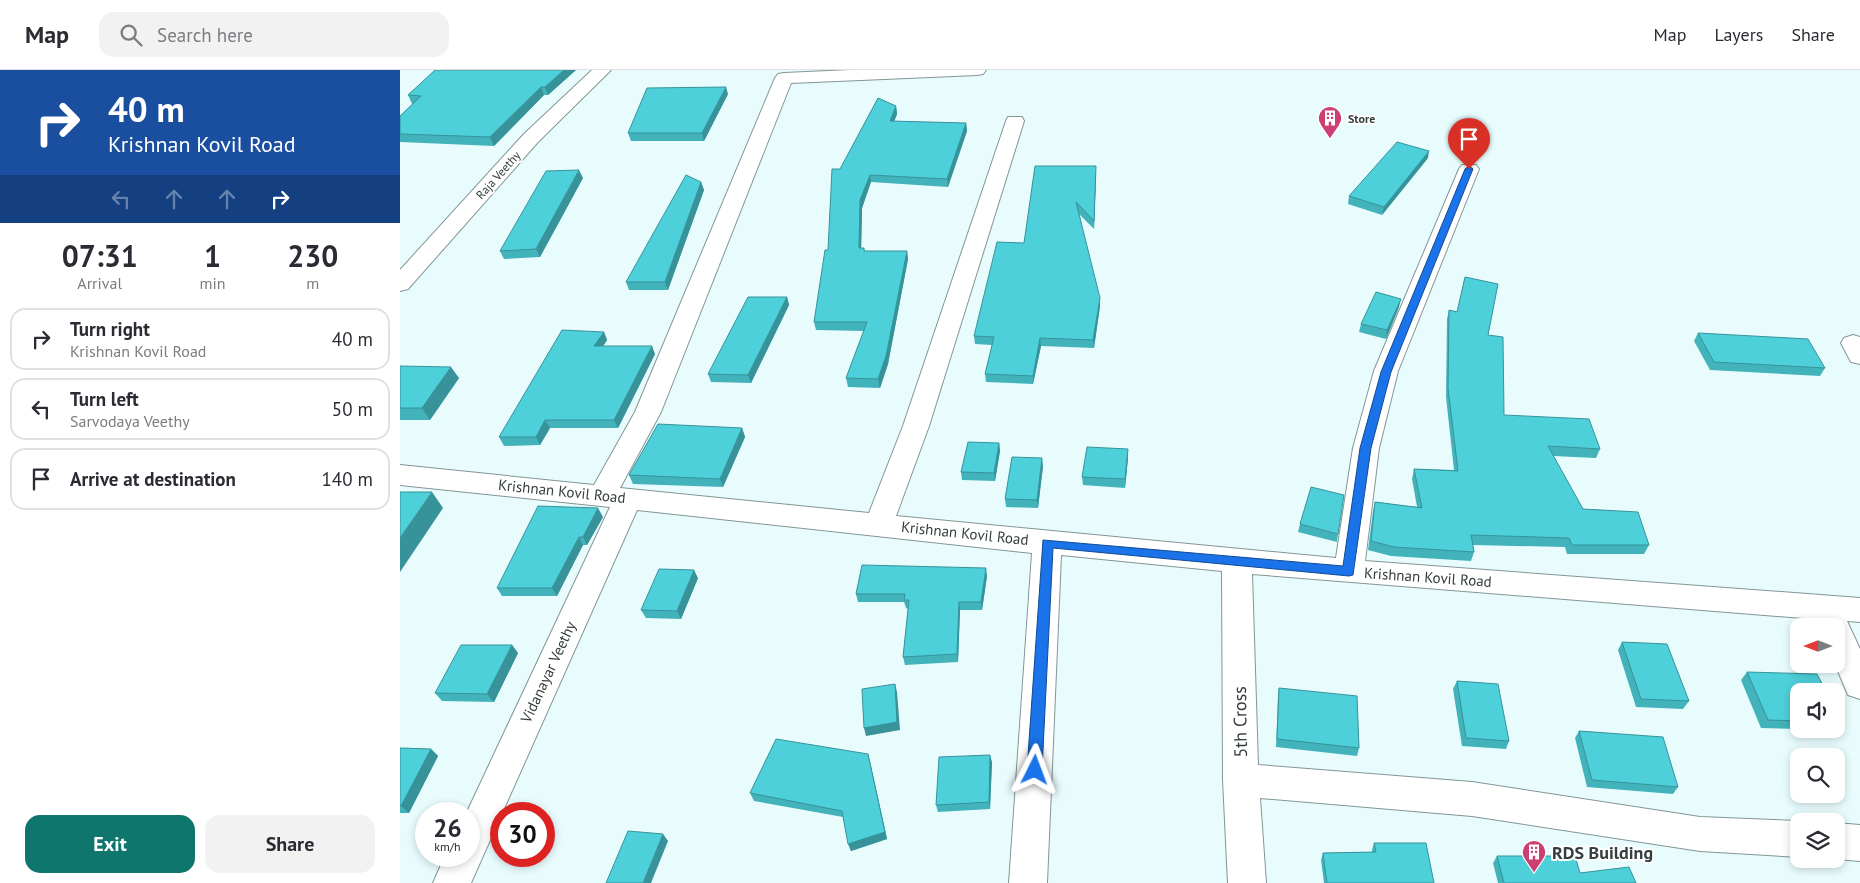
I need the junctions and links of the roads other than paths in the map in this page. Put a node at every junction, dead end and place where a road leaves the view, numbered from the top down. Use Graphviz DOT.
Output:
graph roads {
  1 [pos="602,70"];
  2 [pos="978,70"];
  3 [pos="1015,121"];
  4 [pos="1469,169"];
  5 [pos="400,284"];
  6 [pos="400,475"];
  7 [pos="615,497"];
  8 [pos="879,524"];
  9 [pos="1048,543"];
  10 [pos="1236,561"];
  11 [pos="1349,571"];
  12 [pos="1860,610"];
  13 [pos="1819,618"];
  14 [pos="1840,618"];
  15 [pos="1845,651"];
  16 [pos="1860,685"];
  17 [pos="1241,780"];
  18 [pos="480,820"];
  19 [pos="1790,839"];
  20 [pos="1845,842"];
  21 [pos="1860,843"];
  22 [pos="459,867"];
  23 [pos="452,883"];
  24 [pos="1028,883"];
  25 [pos="1248,883"];
  1 -- 5 [label="street, Raja Veethy"];
  2 -- 7 [label="street, Vidanayar Veethy"];
  3 -- 8 [label="street"];
  4 -- 11 [label="street"];
  6 -- 7 [label="street, Krishnan Kovil Road"];
  7 -- 8 [label="street, Krishnan Kovil Road"];
  7 -- 18 [label="street, Vidanayar Veethy"];
  8 -- 9 [label="street, Krishnan Kovil Road"];
  9 -- 10 [label="street, Krishnan Kovil Road"];
  9 -- 24 [label="street"];
  10 -- 11 [label="street, Krishnan Kovil Road"];
  10 -- 17 [label="street, 5th Cross"];
  11 -- 13 [label="street, Krishnan Kovil Road"];
  12 -- 14 [label="street, Krishnan Kovil Road"];
  15 -- 16 [label="street"];
  17 -- 19 [label="street"];
  17 -- 25 [label="street, 5th Cross"];
  20 -- 21 [label="street"];
  22 -- 23 [label="street"];
}
